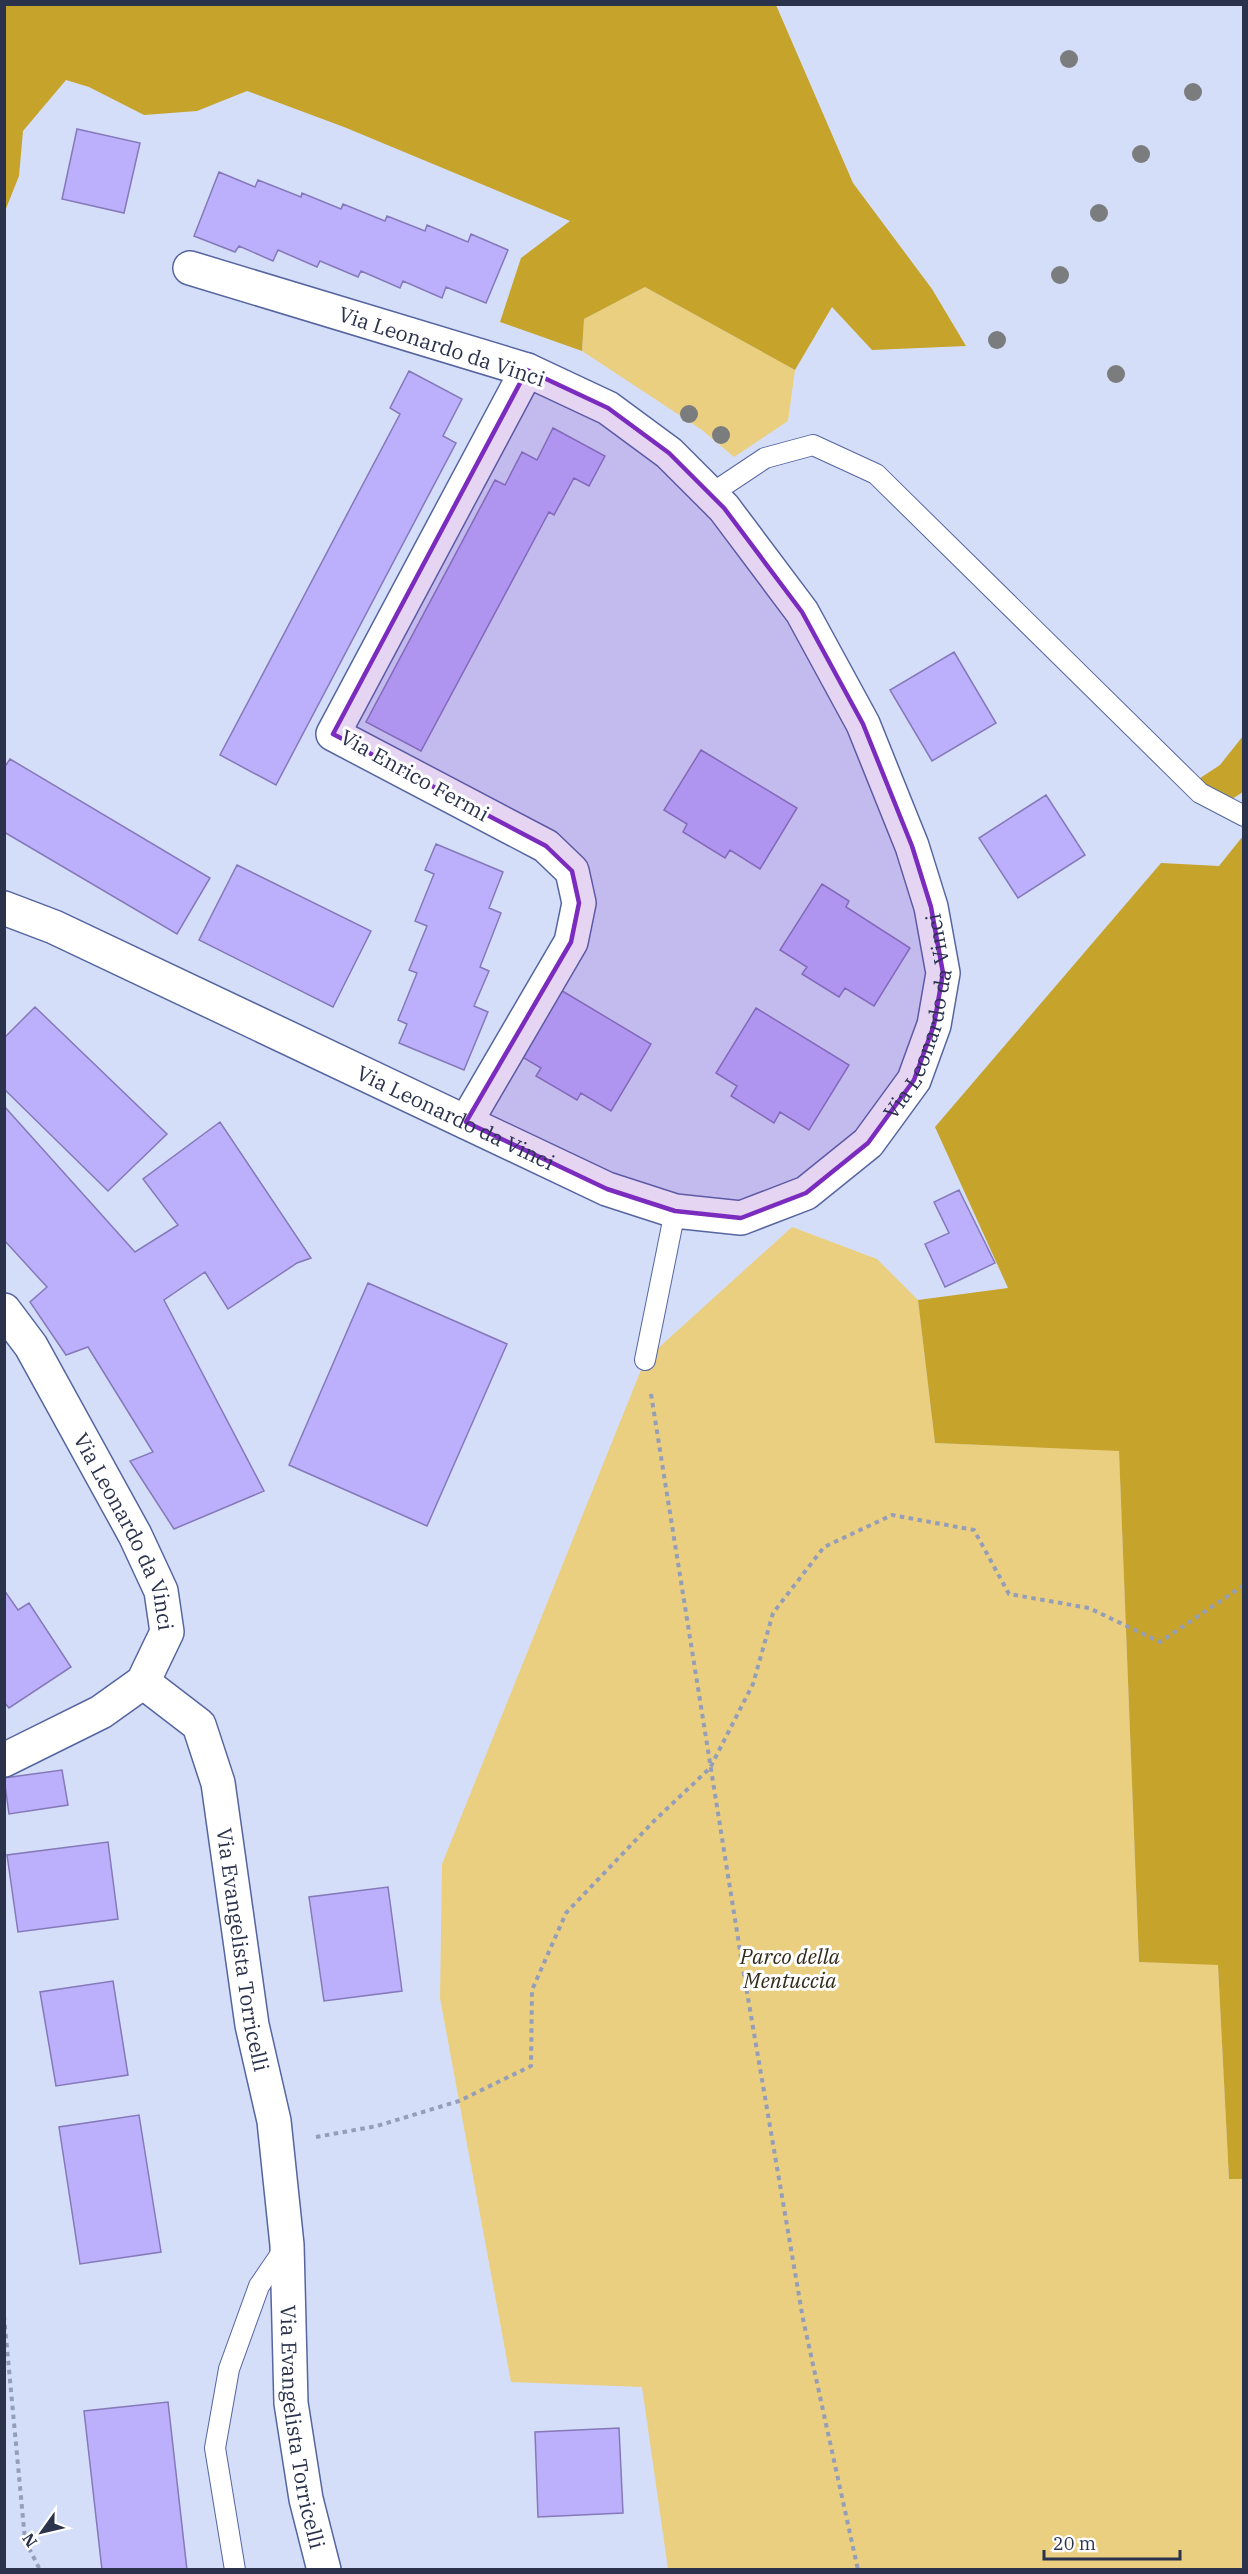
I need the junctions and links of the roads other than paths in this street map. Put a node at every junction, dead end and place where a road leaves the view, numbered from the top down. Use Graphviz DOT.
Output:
graph roads {
  1 [pos="190,268"];
  2 [pos="527,370"];
  3 [pos="711,494"];
  4 [pos="1244,816"];
  5 [pos="4,908"];
  6 [pos="466,1122"];
  7 [pos="675,1211"];
  8 [pos="4,1310"];
  9 [pos="645,1360"];
  10 [pos="143,1682"];
  11 [pos="4,1760"];
  12 [pos="287,2245"];
  13 [pos="235,2570"];
  14 [pos="324,2570"];
  1 -- 2 [label="street, Via Leonardo da Vinci"];
  2 -- 3 [label="street, Via Leonardo da Vinci"];
  2 -- 6 [label="street, Via Enrico Fermi"];
  3 -- 4 [label="lane"];
  3 -- 7 [label="street, Via Leonardo da Vinci"];
  5 -- 6 [label="street, Via Leonardo da Vinci"];
  6 -- 7 [label="street, Via Leonardo da Vinci"];
  7 -- 9 [label="lane"];
  8 -- 10 [label="street, Via Leonardo da Vinci"];
  10 -- 11 [label="street, Via Leonardo da Vinci"];
  10 -- 12 [label="street, Via Evangelista Torricelli"];
  12 -- 13 [label="lane, Via Evangelista Torricelli"];
  12 -- 14 [label="street, Via Evangelista Torricelli"];
}
